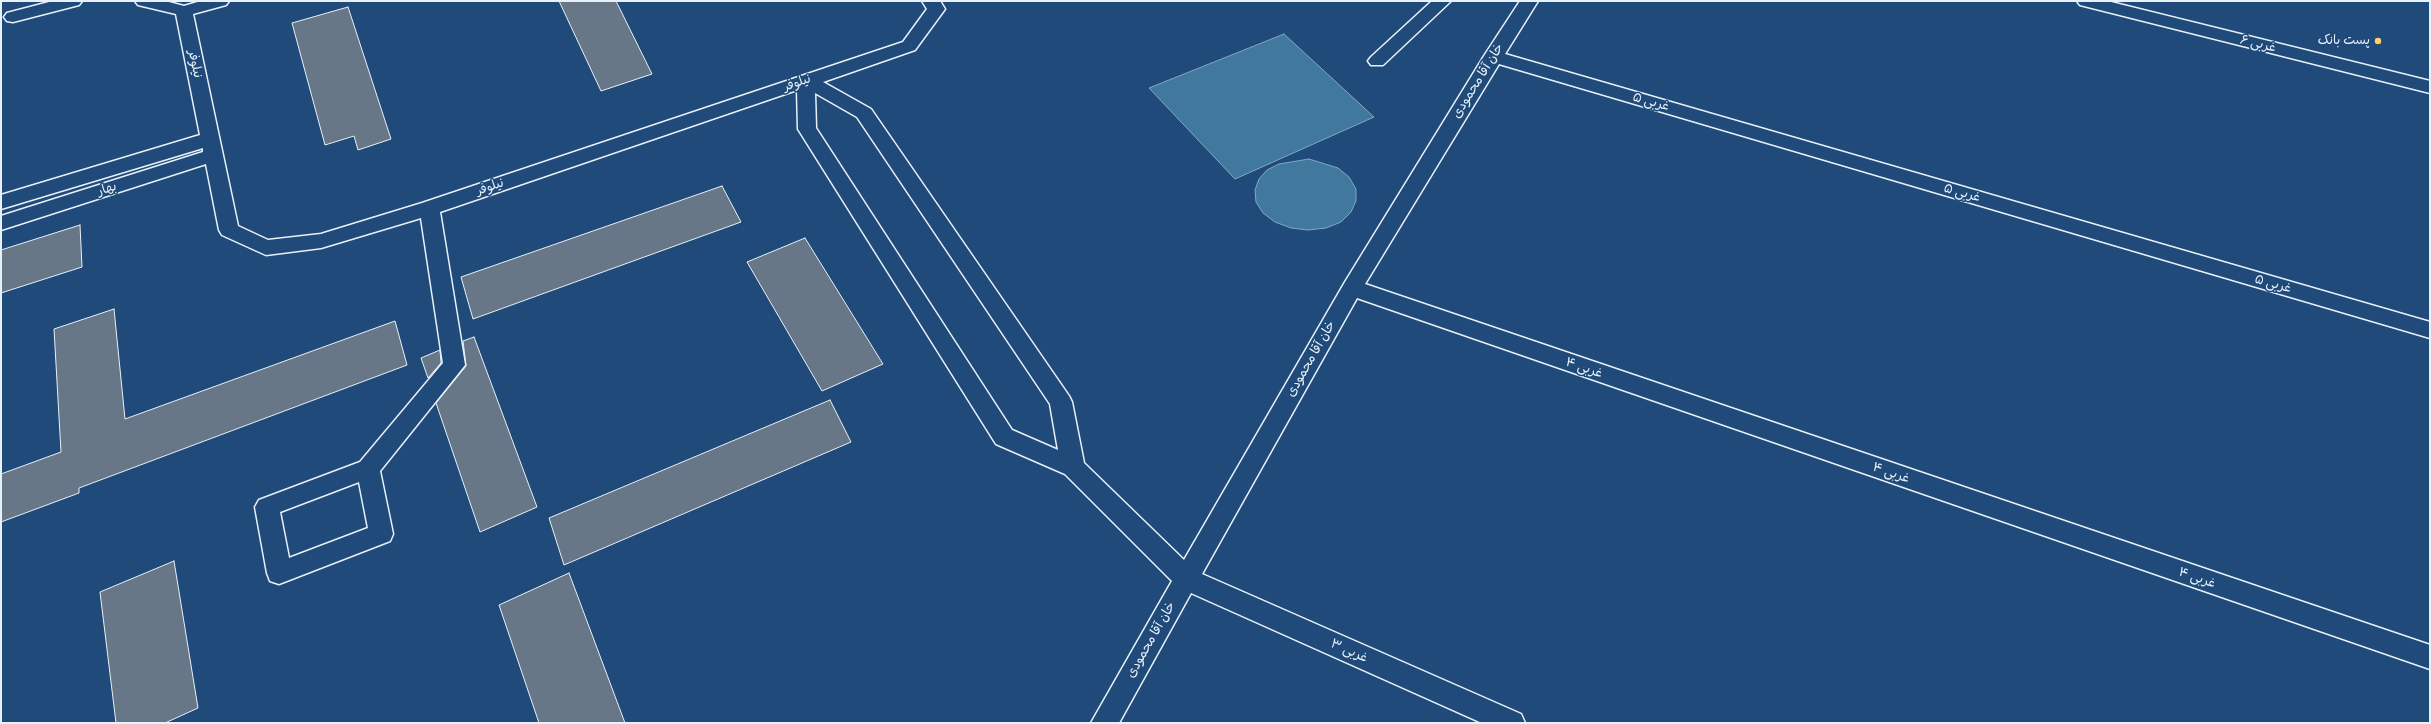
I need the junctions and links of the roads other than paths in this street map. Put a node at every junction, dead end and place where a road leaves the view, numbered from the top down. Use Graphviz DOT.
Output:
graph roads {
  1 [pos="73,1"];
  2 [pos="144,1"];
  3 [pos="220,1"];
  4 [pos="931,1"];
  5 [pos="1442,1"];
  6 [pos="1529,1"];
  7 [pos="2086,1"];
  8 [pos="184,11"];
  9 [pos="13,17"];
  10 [pos="1493,56"];
  11 [pos="1377,61"];
  12 [pos="806,80"];
  13 [pos="2430,87"];
  14 [pos="212,147"];
  15 [pos="1,202"];
  16 [pos="429,208"];
  17 [pos="1,223"];
  18 [pos="1352,288"];
  19 [pos="2430,330"];
  20 [pos="1073,467"];
  21 [pos="368,469"];
  22 [pos="1186,580"];
  23 [pos="2430,657"];
  24 [pos="1104,723"];
  25 [pos="1512,723"];
  1 -- 9 [label="street"];
  2 -- 8 [label="street"];
  3 -- 8 [label="street"];
  4 -- 12 [label="street, نیلوفر"];
  5 -- 11 [label="street"];
  6 -- 10 [label="street, خان آقا محمودی"];
  7 -- 13 [label="street, ۶ غربی"];
  8 -- 14 [label="street, نیلوفر"];
  10 -- 18 [label="street, خان آقا محمودی"];
  10 -- 19 [label="street, ۵ غربی"];
  12 -- 16 [label="street, نیلوفر"];
  12 -- 20 [label="street"];
  12 -- 20 [label="street"];
  14 -- 15 [label="street"];
  14 -- 16 [label="street, نیلوفر"];
  14 -- 17 [label="street, بهار"];
  16 -- 21 [label="street"];
  18 -- 22 [label="street, خان آقا محمودی"];
  18 -- 23 [label="street, ۴ غربی"];
  20 -- 22 [label="street"];
  21 -- 21 [label="street"];
  22 -- 24 [label="street, خان آقا محمودی"];
  22 -- 25 [label="street, ۳ غربی"];
}
